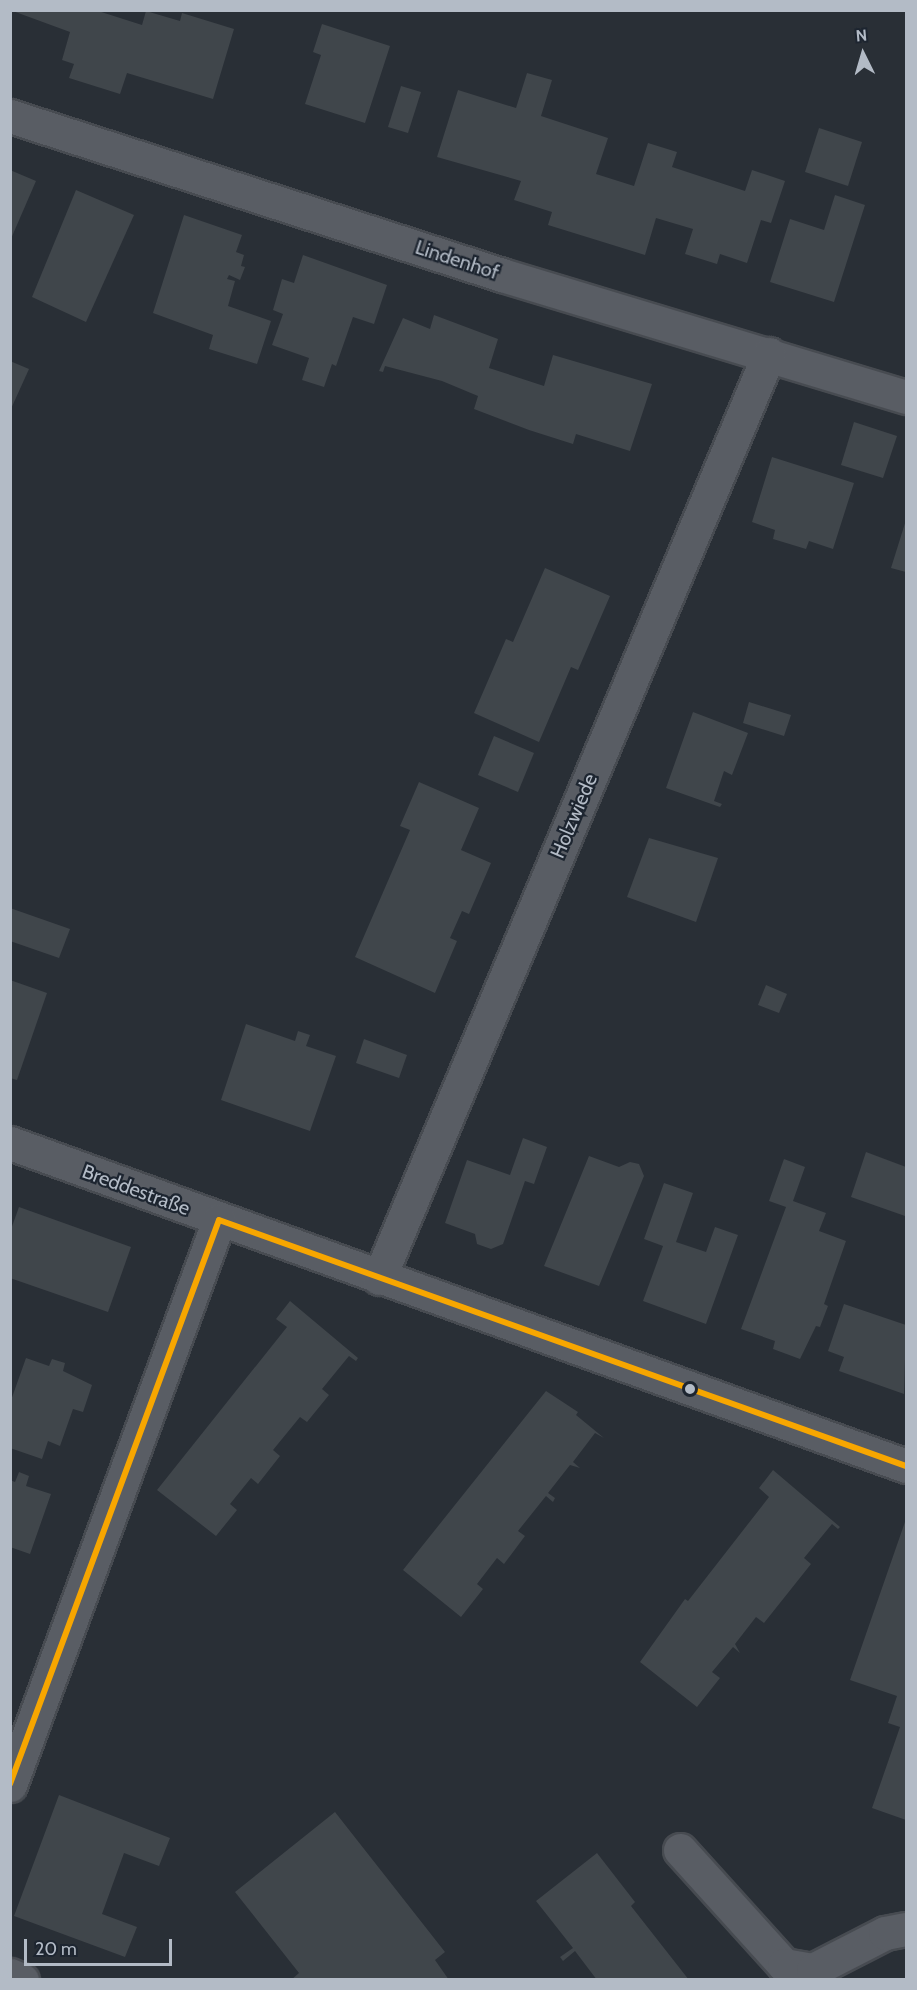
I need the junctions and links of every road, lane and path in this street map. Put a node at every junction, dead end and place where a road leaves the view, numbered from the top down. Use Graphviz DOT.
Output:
graph roads {
  1 [pos="10,116"];
  2 [pos="769,354"];
  3 [pos="906,397"];
  4 [pos="10,1143"];
  5 [pos="219,1220"];
  6 [pos="379,1278"];
  7 [pos="906,1466"];
  8 [pos="10,1785"];
  9 [pos="680,1850"];
  10 [pos="906,1929"];
  11 [pos="10,1975"];
  12 [pos="22,1980"];
  1 -- 2 [label="street, Lindenhof"];
  2 -- 3 [label="street, Lindenhof"];
  2 -- 6 [label="street, Holzwiede"];
  4 -- 5 [label="street, Breddestraße"];
  5 -- 6 [label="street, Breddestraße"];
  5 -- 8 [label="street"];
  6 -- 7 [label="street, Breddestraße"];
  9 -- 10 [label="street"];
  11 -- 12 [label="street"];
}
